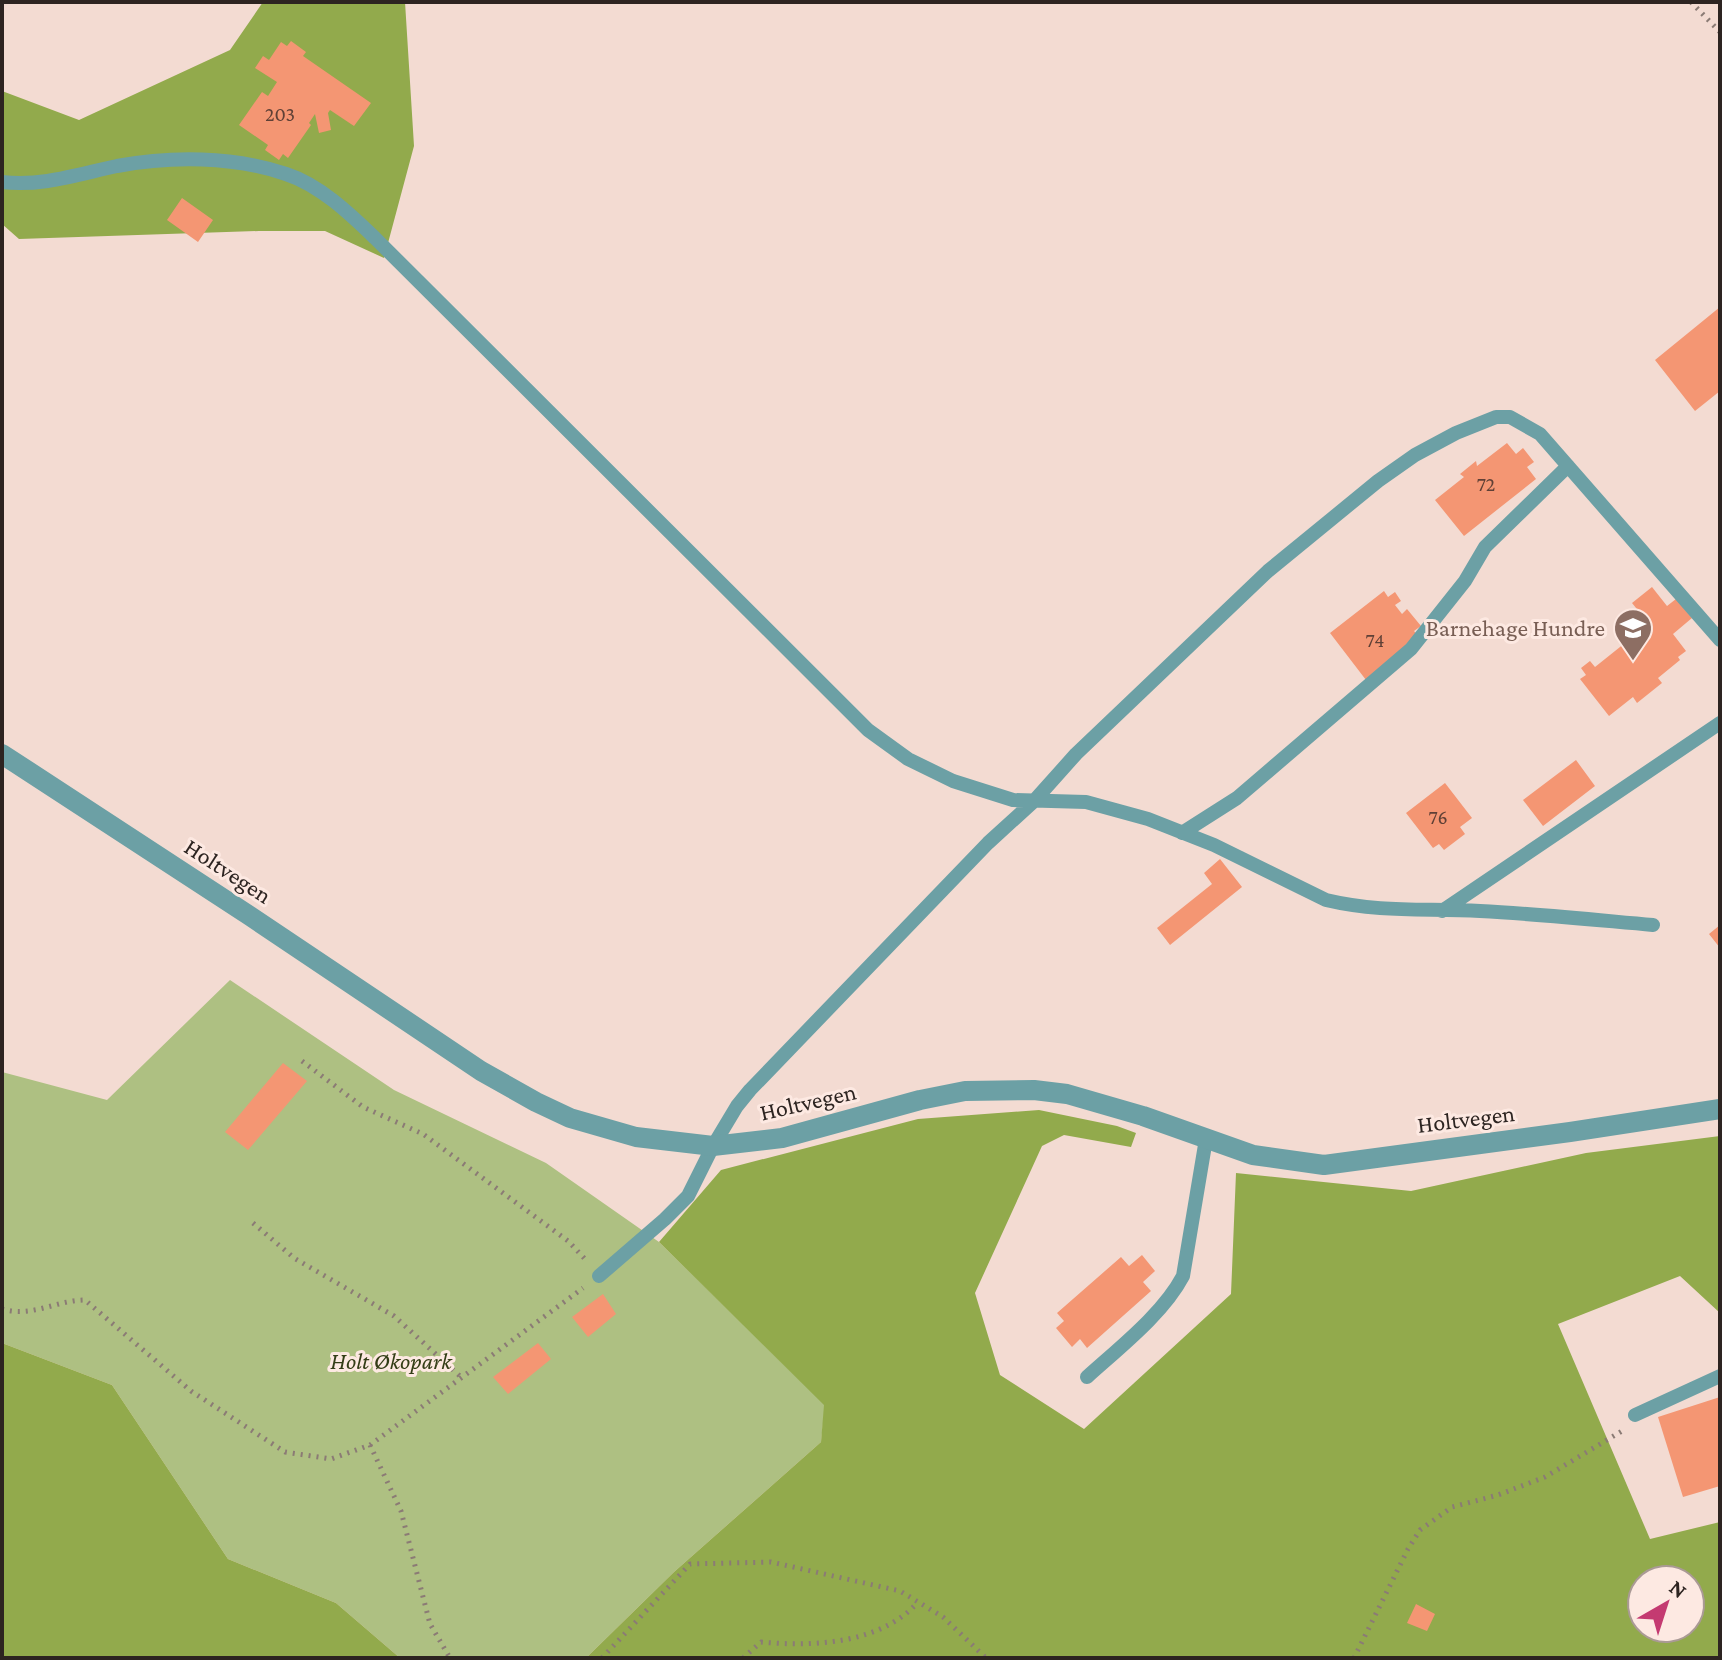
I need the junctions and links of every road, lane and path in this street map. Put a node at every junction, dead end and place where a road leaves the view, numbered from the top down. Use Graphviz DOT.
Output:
graph roads {
  1 [pos="1691,2"];
  2 [pos="1720,32"];
  3 [pos="2,182"];
  4 [pos="1568,466"];
  5 [pos="1720,640"];
  6 [pos="1720,723"];
  7 [pos="2,754"];
  8 [pos="1034,801"];
  9 [pos="1182,833"];
  10 [pos="1442,911"];
  11 [pos="1653,925"];
  12 [pos="302,1061"];
  13 [pos="1720,1109"];
  14 [pos="1206,1139"];
  15 [pos="713,1146"];
  16 [pos="253,1223"];
  17 [pos="599,1276"];
  18 [pos="2,1309"];
  19 [pos="1720,1376"];
  20 [pos="461,1377"];
  21 [pos="1087,1377"];
  22 [pos="1635,1415"];
  23 [pos="370,1445"];
  24 [pos="918,1602"];
  25 [pos="450,1658"];
  26 [pos="602,1658"];
  27 [pos="743,1658"];
  28 [pos="986,1658"];
  29 [pos="1354,1658"];
  1 -- 2 [label="path"];
  3 -- 8 [label="lane"];
  4 -- 5 [label="lane"];
  4 -- 8 [label="lane"];
  4 -- 9 [label="lane"];
  6 -- 10 [label="lane"];
  7 -- 15 [label="street, Holtvegen"];
  8 -- 9 [label="lane"];
  8 -- 15 [label="lane"];
  9 -- 10 [label="lane"];
  10 -- 11 [label="lane"];
  12 -- 17 [label="path"];
  13 -- 14 [label="street, Holtvegen"];
  14 -- 15 [label="street, Holtvegen"];
  14 -- 21 [label="lane"];
  15 -- 17 [label="lane"];
  16 -- 20 [label="path"];
  17 -- 20 [label="path"];
  18 -- 23 [label="path"];
  19 -- 22 [label="lane"];
  20 -- 23 [label="path"];
  22 -- 29 [label="path"];
  23 -- 25 [label="path"];
  24 -- 26 [label="path"];
  24 -- 27 [label="path"];
  24 -- 28 [label="path"];
}
